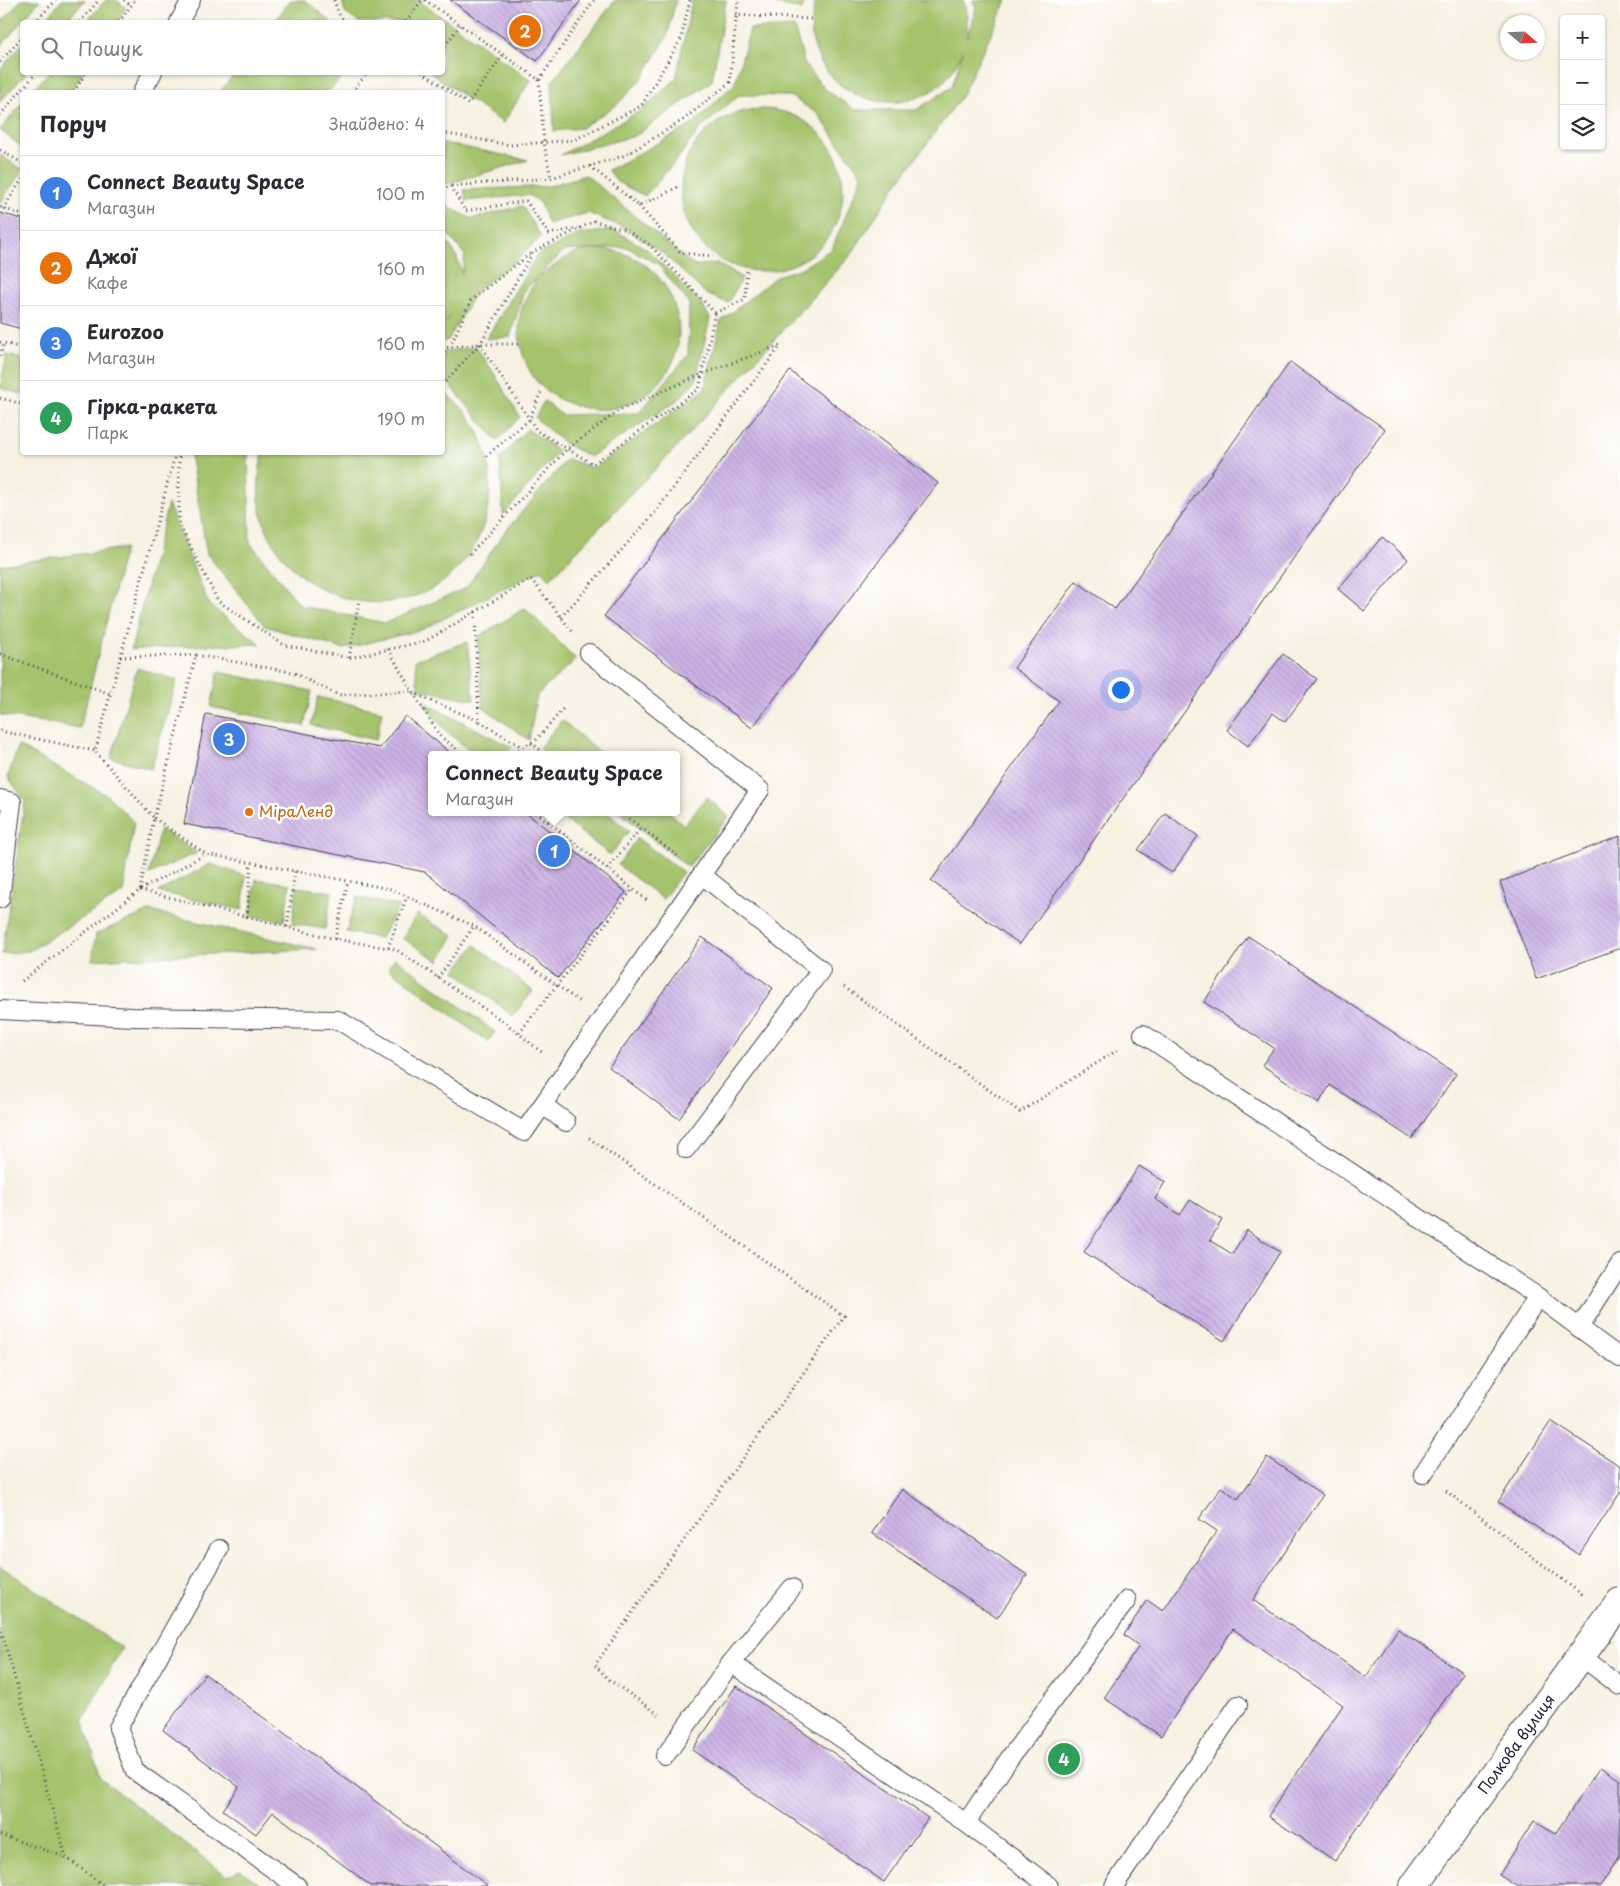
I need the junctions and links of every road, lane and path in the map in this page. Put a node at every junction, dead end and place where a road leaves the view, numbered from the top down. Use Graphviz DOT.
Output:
graph roads {
  1 [pos="56,0"];
  2 [pos="99,0"];
  3 [pos="124,0"];
  4 [pos="135,0"];
  5 [pos="191,0"];
  6 [pos="334,0"];
  7 [pos="424,0"];
  8 [pos="594,0"];
  9 [pos="690,0"];
  10 [pos="738,0"];
  11 [pos="131,6"];
  12 [pos="735,15"];
  13 [pos="811,19"];
  14 [pos="38,20"];
  15 [pos="82,20"];
  16 [pos="120,20"];
  17 [pos="180,20"];
  18 [pos="345,20"];
  19 [pos="408,20"];
  20 [pos="460,25"];
  21 [pos="20,39"];
  22 [pos="445,46"];
  23 [pos="503,55"];
  24 [pos="0,62"];
  25 [pos="34,75"];
  26 [pos="84,75"];
  27 [pos="151,75"];
  28 [pos="366,75"];
  29 [pos="428,75"];
  30 [pos="539,80"];
  31 [pos="22,90"];
  32 [pos="75,90"];
  33 [pos="143,90"];
  34 [pos="354,90"];
  35 [pos="20,92"];
  36 [pos="0,115"];
  37 [pos="445,134"];
  38 [pos="544,143"];
  39 [pos="0,150"];
  40 [pos="20,162"];
  41 [pos="590,166"];
  42 [pos="550,178"];
  43 [pos="20,182"];
  44 [pos="451,186"];
  45 [pos="680,186"];
  46 [pos="445,189"];
  47 [pos="639,206"];
  48 [pos="2,208"];
  49 [pos="20,214"];
  50 [pos="583,227"];
  51 [pos="533,252"];
  52 [pos="713,256"];
  53 [pos="747,270"];
  54 [pos="715,313"];
  55 [pos="2,342"];
  56 [pos="480,344"];
  57 [pos="518,344"];
  58 [pos="20,347"];
  59 [pos="450,347"];
  60 [pos="445,348"];
  61 [pos="0,356"];
  62 [pos="702,374"];
  63 [pos="445,382"];
  64 [pos="541,392"];
  65 [pos="0,398"];
  66 [pos="20,403"];
  67 [pos="529,420"];
  68 [pos="567,449"];
  69 [pos="177,455"];
  70 [pos="178,455"];
  71 [pos="486,456"];
  72 [pos="470,554"];
  73 [pos="359,601"];
  74 [pos="475,612"];
  75 [pos="561,617"];
  76 [pos="388,649"];
  77 [pos="589,653"];
  78 [pos="0,654"];
  79 [pos="196,655"];
  80 [pos="120,657"];
  81 [pos="349,658"];
  82 [pos="412,691"];
  83 [pos="111,694"];
  84 [pos="563,708"];
  85 [pos="478,721"];
  86 [pos="0,731"];
  87 [pos="531,742"];
  88 [pos="522,747"];
  89 [pos="95,751"];
  90 [pos="459,751"];
  91 [pos="519,751"];
  92 [pos="542,751"];
  93 [pos="0,800"];
  94 [pos="541,816"];
  95 [pos="553,816"];
  96 [pos="626,816"];
  97 [pos="154,818"];
  98 [pos="548,822"];
  99 [pos="641,828"];
  100 [pos="206,854"];
  101 [pos="252,863"];
  102 [pos="607,869"];
  103 [pos="295,871"];
  104 [pos="702,875"];
  105 [pos="348,880"];
  106 [pos="633,889"];
  107 [pos="140,890"];
  108 [pos="407,896"];
  109 [pos="0,898"];
  110 [pos="247,917"];
  111 [pos="671,919"];
  112 [pos="474,926"];
  113 [pos="287,927"];
  114 [pos="335,939"];
  115 [pos="388,948"];
  116 [pos="821,970"];
  117 [pos="438,978"];
  118 [pos="557,986"];
  119 [pos="16,987"];
  120 [pos="0,1010"];
  121 [pos="603,1018"];
  122 [pos="519,1033"];
  123 [pos="1143,1034"];
  124 [pos="565,1072"];
  125 [pos="543,1105"];
  126 [pos="566,1122"];
  127 [pos="686,1149"];
  128 [pos="1620,1264"];
  129 [pos="1538,1298"];
  130 [pos="1579,1328"];
  131 [pos="1620,1358"];
  132 [pos="1423,1474"];
  133 [pos="219,1548"];
  134 [pos="792,1588"];
  135 [pos="1127,1600"];
  136 [pos="1590,1600"];
  137 [pos="1620,1602"];
  138 [pos="0,1626"];
  139 [pos="1581,1656"];
  140 [pos="731,1663"];
  141 [pos="1620,1686"];
  142 [pos="1238,1705"];
  143 [pos="683,1731"];
  144 [pos="665,1756"];
  145 [pos="966,1823"];
  146 [pos="0,1835"];
  147 [pos="66,1857"];
  148 [pos="104,1886"];
  149 [pos="297,1886"];
  150 [pos="1049,1886"];
  151 [pos="1114,1886"];
  152 [pos="1414,1886"];
  1 -- 14 [label="path"];
  2 -- 15 [label="path"];
  3 -- 11 [label="path"];
  4 -- 11 [label="path"];
  5 -- 17 [label="lane"];
  6 -- 18 [label="path"];
  7 -- 19 [label="path"];
  7 -- 20 [label="path"];
  8 -- 30 [label="path"];
  9 -- 38 [label="path"];
  10 -- 12 [label="path"];
  11 -- 16 [label="path"];
  12 -- 13 [label="path"];
  12 -- 41 [label="path"];
  20 -- 22 [label="path"];
  20 -- 23 [label="path"];
  21 -- 24 [label="path"];
  23 -- 29 [label="path"];
  23 -- 30 [label="path"];
  25 -- 31 [label="path"];
  26 -- 32 [label="path"];
  27 -- 33 [label="lane"];
  28 -- 34 [label="path"];
  30 -- 38 [label="path"];
  35 -- 36 [label="path"];
  37 -- 38 [label="path"];
  38 -- 42 [label="path"];
  39 -- 40 [label="path"];
  41 -- 42 [label="path"];
  41 -- 47 [label="path"];
  42 -- 44 [label="path"];
  43 -- 48 [label="path"];
  44 -- 46 [label="path"];
  44 -- 50 [label="path"];
  45 -- 47 [label="path"];
  47 -- 52 [label="path"];
  48 -- 49 [label="path"];
  50 -- 51 [label="path"];
  50 -- 54 [label="path"];
  51 -- 56 [label="path"];
  51 -- 59 [label="path"];
  53 -- 54 [label="path"];
  54 -- 62 [label="path"];
  55 -- 58 [label="path"];
  55 -- 61 [label="path"];
  56 -- 57 [label="path"];
  56 -- 59 [label="path"];
  56 -- 63 [label="path"];
  56 -- 67 [label="path"];
  59 -- 60 [label="path"];
  62 -- 68 [label="path"];
  62 -- 68 [label="path"];
  62 -- 75 [label="path"];
  64 -- 67 [label="path"];
  65 -- 66 [label="path"];
  67 -- 68 [label="path"];
  67 -- 71 [label="path"];
  68 -- 72 [label="path"];
  69 -- 80 [label="path"];
  70 -- 81 [label="path"];
  73 -- 81 [label="path"];
  74 -- 75 [label="path"];
  74 -- 76 [label="path"];
  74 -- 85 [label="path"];
  75 -- 77 [label="path"];
  76 -- 81 [label="path"];
  76 -- 82 [label="path"];
  77 -- 104 [label="lane"];
  78 -- 83 [label="path"];
  79 -- 80 [label="path"];
  79 -- 82 [label="path"];
  79 -- 97 [label="path"];
  80 -- 83 [label="path"];
  82 -- 85 [label="path"];
  82 -- 90 [label="path"];
  83 -- 89 [label="path"];
  84 -- 87 [label="path"];
  85 -- 88 [label="path"];
  86 -- 89 [label="path"];
  87 -- 88 [label="path"];
  87 -- 92 [label="path"];
  88 -- 91 [label="path"];
  89 -- 97 [label="path"];
  93 -- 109 [label="lane"];
  94 -- 98 [label="path"];
  95 -- 98 [label="path"];
  96 -- 99 [label="path"];
  97 -- 100 [label="path"];
  97 -- 107 [label="path"];
  98 -- 102 [label="path"];
  99 -- 102 [label="path"];
  99 -- 104 [label="path"];
  100 -- 101 [label="path"];
  100 -- 107 [label="path"];
  101 -- 103 [label="path"];
  101 -- 110 [label="path"];
  102 -- 106 [label="path"];
  103 -- 105 [label="path"];
  103 -- 113 [label="path"];
  104 -- 111 [label="lane"];
  104 -- 116 [label="lane"];
  105 -- 108 [label="path"];
  105 -- 114 [label="path"];
  106 -- 111 [label="path"];
  106 -- 118 [label="path"];
  107 -- 110 [label="path"];
  107 -- 119 [label="path"];
  108 -- 112 [label="path"];
  108 -- 115 [label="path"];
  110 -- 113 [label="path"];
  111 -- 121 [label="lane"];
  112 -- 117 [label="path"];
  112 -- 118 [label="path"];
  113 -- 114 [label="path"];
  114 -- 115 [label="path"];
  115 -- 117 [label="path"];
  116 -- 123 [label="path"];
  116 -- 127 [label="lane"];
  117 -- 122 [label="path"];
  118 -- 121 [label="path"];
  118 -- 122 [label="path"];
  120 -- 125 [label="lane"];
  121 -- 124 [label="lane"];
  122 -- 124 [label="path"];
  123 -- 129 [label="lane"];
  124 -- 125 [label="lane"];
  125 -- 126 [label="lane"];
  126 -- 143 [label="path"];
  128 -- 130 [label="lane"];
  129 -- 130 [label="lane"];
  129 -- 132 [label="lane"];
  130 -- 131 [label="lane"];
  132 -- 136 [label="path"];
  133 -- 149 [label="lane"];
  134 -- 140 [label="lane"];
  135 -- 145 [label="lane"];
  137 -- 139 [label="street, Полкова вулиця"];
  138 -- 147 [label="path"];
  139 -- 141 [label="lane"];
  139 -- 152 [label="street, Полкова вулиця"];
  140 -- 143 [label="lane"];
  140 -- 145 [label="lane"];
  142 -- 151 [label="lane"];
  143 -- 144 [label="lane"];
  145 -- 150 [label="lane"];
  146 -- 147 [label="path"];
  147 -- 148 [label="path"];
}
